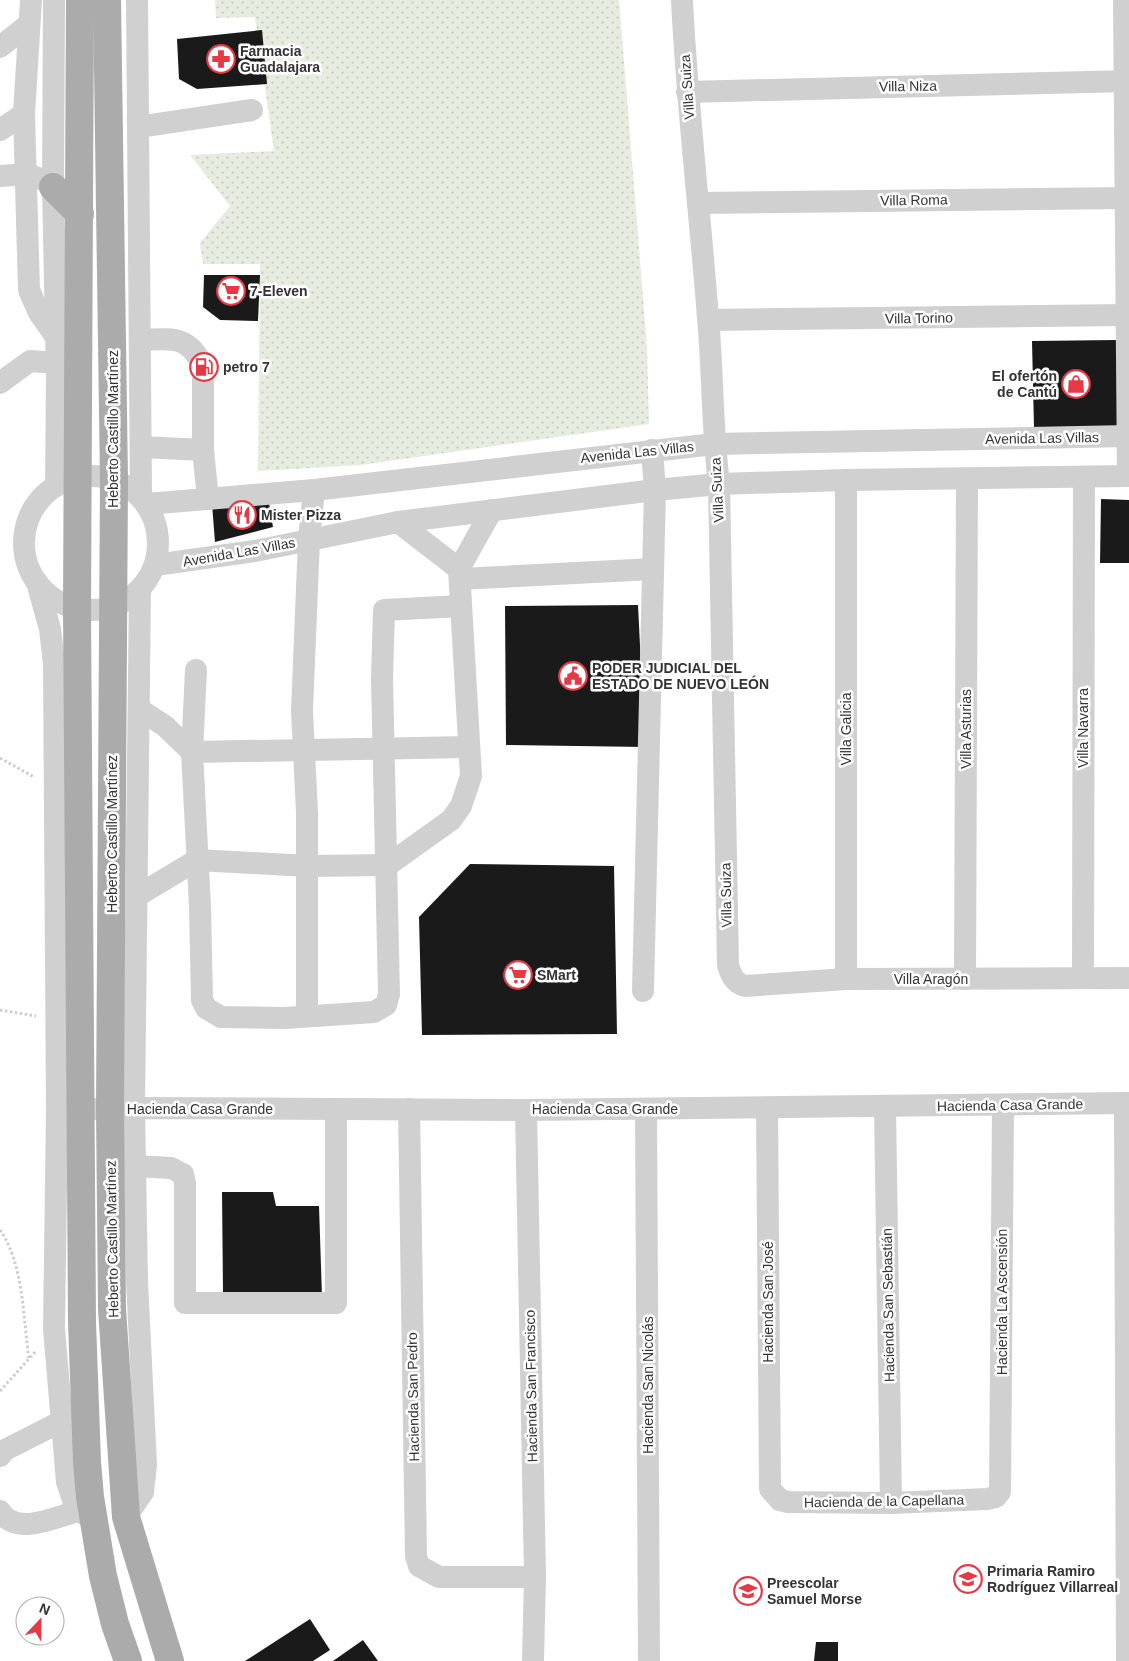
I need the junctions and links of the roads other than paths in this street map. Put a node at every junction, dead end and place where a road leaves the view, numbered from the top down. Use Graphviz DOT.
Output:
graph roads {
  1 [pos="31,0"];
  2 [pos="54,0"];
  3 [pos="80,0"];
  4 [pos="107,0"];
  5 [pos="136,0"];
  6 [pos="682,0"];
  7 [pos="1124,0"];
  8 [pos="29,24"];
  9 [pos="0,47"];
  10 [pos="1127,81"];
  11 [pos="687,92"];
  12 [pos="252,110"];
  13 [pos="24,114"];
  14 [pos="138,127"];
  15 [pos="0,130"];
  16 [pos="26,174"];
  17 [pos="0,176"];
  18 [pos="53,187"];
  19 [pos="1127,198"];
  20 [pos="698,203"];
  21 [pos="80,214"];
  22 [pos="1128,315"];
  23 [pos="709,320"];
  24 [pos="56,337"];
  25 [pos="140,340"];
  26 [pos="57,363"];
  27 [pos="0,383"];
  28 [pos="1128,436"];
  29 [pos="714,444"];
  30 [pos="142,447"];
  31 [pos="204,450"];
  32 [pos="652,450"];
  33 [pos="1128,476"];
  34 [pos="1084,478"];
  35 [pos="114,480"];
  36 [pos="846,480"];
  37 [pos="967,480"];
  38 [pos="67,483"];
  39 [pos="719,484"];
  40 [pos="314,490"];
  41 [pos="655,490"];
  42 [pos="208,499"];
  43 [pos="144,500"];
  44 [pos="492,510"];
  45 [pos="398,522"];
  46 [pos="310,539"];
  47 [pos="155,566"];
  48 [pos="653,568"];
  49 [pos="460,574"];
  50 [pos="37,582"];
  51 [pos="140,590"];
  52 [pos="461,606"];
  53 [pos="113,607"];
  54 [pos="76,609"];
  55 [pos="196,670"];
  56 [pos="139,709"];
  57 [pos="469,747"];
  58 [pos="304,749"];
  59 [pos="385,750"];
  60 [pos="192,752"];
  61 [pos="197,860"];
  62 [pos="388,865"];
  63 [pos="308,866"];
  64 [pos="137,896"];
  65 [pos="1083,978"];
  66 [pos="1129,978"];
  67 [pos="846,979"];
  68 [pos="965,979"];
  69 [pos="734,981"];
  70 [pos="643,991"];
  71 [pos="307,1016"];
  72 [pos="1127,1103"];
  73 [pos="885,1106"];
  74 [pos="1003,1106"];
  75 [pos="767,1108"];
  76 [pos="69,1109"];
  77 [pos="122,1109"];
  78 [pos="336,1109"];
  79 [pos="409,1109"];
  80 [pos="646,1109"];
  81 [pos="526,1110"];
  82 [pos="135,1166"];
  83 [pos="62,1421"];
  84 [pos="0,1456"];
  85 [pos="774,1496"];
  86 [pos="996,1497"];
  87 [pos="891,1503"];
  88 [pos="0,1511"];
  89 [pos="87,1517"];
  90 [pos="126,1517"];
  91 [pos="535,1577"];
  92 [pos="128,1661"];
  93 [pos="170,1661"];
  94 [pos="533,1661"];
  95 [pos="649,1661"];
  96 [pos="1128,1661"];
  1 -- 8 [label="street"];
  2 -- 18 [label="street"];
  3 -- 21 [label="main road"];
  4 -- 35 [label="main road, Heberto Castillo Martínez"];
  5 -- 14 [label="street"];
  6 -- 11 [label="street, Villa Suiza"];
  7 -- 10 [label="street"];
  8 -- 9 [label="street"];
  8 -- 13 [label="street"];
  10 -- 11 [label="street, Villa Niza"];
  10 -- 19 [label="street"];
  11 -- 20 [label="street, Villa Suiza"];
  12 -- 14 [label="street"];
  13 -- 15 [label="street"];
  13 -- 16 [label="street"];
  14 -- 25 [label="street"];
  16 -- 17 [label="street"];
  16 -- 18 [label="street"];
  16 -- 24 [label="street"];
  18 -- 21 [label="main road"];
  18 -- 24 [label="street"];
  19 -- 20 [label="street, Villa Roma"];
  19 -- 22 [label="street"];
  20 -- 23 [label="street, Villa Suiza"];
  21 -- 38 [label="main road"];
  22 -- 23 [label="street, Villa Torino"];
  22 -- 28 [label="street"];
  23 -- 29 [label="street, Villa Suiza"];
  24 -- 26 [label="street"];
  25 -- 30 [label="street"];
  25 -- 31 [label="street"];
  26 -- 27 [label="street"];
  26 -- 38 [label="street"];
  28 -- 29 [label="street, Avenida Las Villas"];
  28 -- 33 [label="street"];
  29 -- 32 [label="street, Avenida Las Villas"];
  29 -- 39 [label="street, Villa Suiza"];
  30 -- 31 [label="street"];
  30 -- 43 [label="street"];
  31 -- 42 [label="street"];
  32 -- 40 [label="street, Avenida Las Villas"];
  32 -- 41 [label="street"];
  33 -- 34 [label="street, Avenida Las Villas"];
  34 -- 37 [label="street, Avenida Las Villas"];
  34 -- 65 [label="street, Villa Navarra"];
  35 -- 38 [label="street"];
  35 -- 43 [label="street"];
  35 -- 53 [label="main road, Heberto Castillo Martínez"];
  36 -- 37 [label="street, Avenida Las Villas"];
  36 -- 39 [label="street, Avenida Las Villas"];
  36 -- 67 [label="street, Villa Galicia"];
  37 -- 68 [label="street, Villa Asturias"];
  38 -- 50 [label="street"];
  38 -- 54 [label="main road"];
  39 -- 41 [label="street, Avenida Las Villas"];
  39 -- 69 [label="street, Villa Suiza"];
  40 -- 42 [label="street, Avenida Las Villas"];
  40 -- 46 [label="street"];
  41 -- 44 [label="street, Avenida Las Villas"];
  41 -- 48 [label="street"];
  42 -- 43 [label="street, Avenida Las Villas"];
  43 -- 47 [label="street"];
  44 -- 45 [label="street, Avenida Las Villas"];
  44 -- 49 [label="street"];
  45 -- 46 [label="street, Avenida Las Villas"];
  45 -- 49 [label="street"];
  46 -- 47 [label="street, Avenida Las Villas"];
  46 -- 58 [label="street"];
  47 -- 51 [label="street"];
  48 -- 49 [label="street"];
  48 -- 70 [label="street"];
  49 -- 52 [label="street"];
  50 -- 54 [label="street"];
  50 -- 76 [label="street"];
  51 -- 53 [label="street"];
  51 -- 56 [label="street"];
  52 -- 57 [label="street"];
  52 -- 59 [label="street"];
  53 -- 54 [label="street"];
  53 -- 77 [label="main road, Heberto Castillo Martínez"];
  54 -- 76 [label="main road"];
  55 -- 60 [label="street"];
  56 -- 60 [label="street"];
  56 -- 64 [label="street"];
  57 -- 59 [label="street"];
  57 -- 62 [label="street"];
  58 -- 59 [label="street"];
  58 -- 60 [label="street"];
  58 -- 63 [label="street"];
  59 -- 62 [label="street"];
  60 -- 61 [label="street"];
  61 -- 63 [label="street"];
  61 -- 64 [label="street"];
  61 -- 71 [label="street"];
  62 -- 63 [label="street"];
  62 -- 71 [label="street"];
  63 -- 71 [label="street"];
  64 -- 77 [label="street"];
  65 -- 66 [label="street, Villa Aragón"];
  65 -- 68 [label="street, Villa Aragón"];
  67 -- 68 [label="street, Villa Aragón"];
  67 -- 69 [label="street, Villa Aragón"];
  72 -- 74 [label="street, Hacienda Casa Grande"];
  72 -- 96 [label="street"];
  73 -- 74 [label="street, Hacienda Casa Grande"];
  73 -- 75 [label="street, Hacienda Casa Grande"];
  73 -- 87 [label="street, Hacienda San Sebastián"];
  74 -- 86 [label="street, Hacienda La Ascensión"];
  75 -- 80 [label="street, Hacienda Casa Grande"];
  75 -- 85 [label="street, Hacienda San José"];
  76 -- 77 [label="street, Hacienda Casa Grande"];
  76 -- 83 [label="street"];
  76 -- 89 [label="main road"];
  77 -- 78 [label="street, Hacienda Casa Grande"];
  77 -- 82 [label="street"];
  77 -- 90 [label="main road, Heberto Castillo Martínez"];
  78 -- 79 [label="street, Hacienda Casa Grande"];
  78 -- 82 [label="street"];
  79 -- 81 [label="street, Hacienda Casa Grande"];
  79 -- 91 [label="street, Hacienda San Pedro"];
  80 -- 81 [label="street, Hacienda Casa Grande"];
  80 -- 95 [label="street, Hacienda San Nicolás"];
  81 -- 91 [label="street, Hacienda San Francisco"];
  82 -- 90 [label="street"];
  83 -- 84 [label="street"];
  83 -- 89 [label="street"];
  85 -- 87 [label="street, Hacienda de la Capellana"];
  86 -- 87 [label="street, Hacienda de la Capellana"];
  88 -- 89 [label="street"];
  89 -- 90 [label="main road"];
  89 -- 92 [label="main road"];
  90 -- 93 [label="main road, Heberto Castillo Martínez"];
  91 -- 94 [label="street, Hacienda San Francisco"];
}
